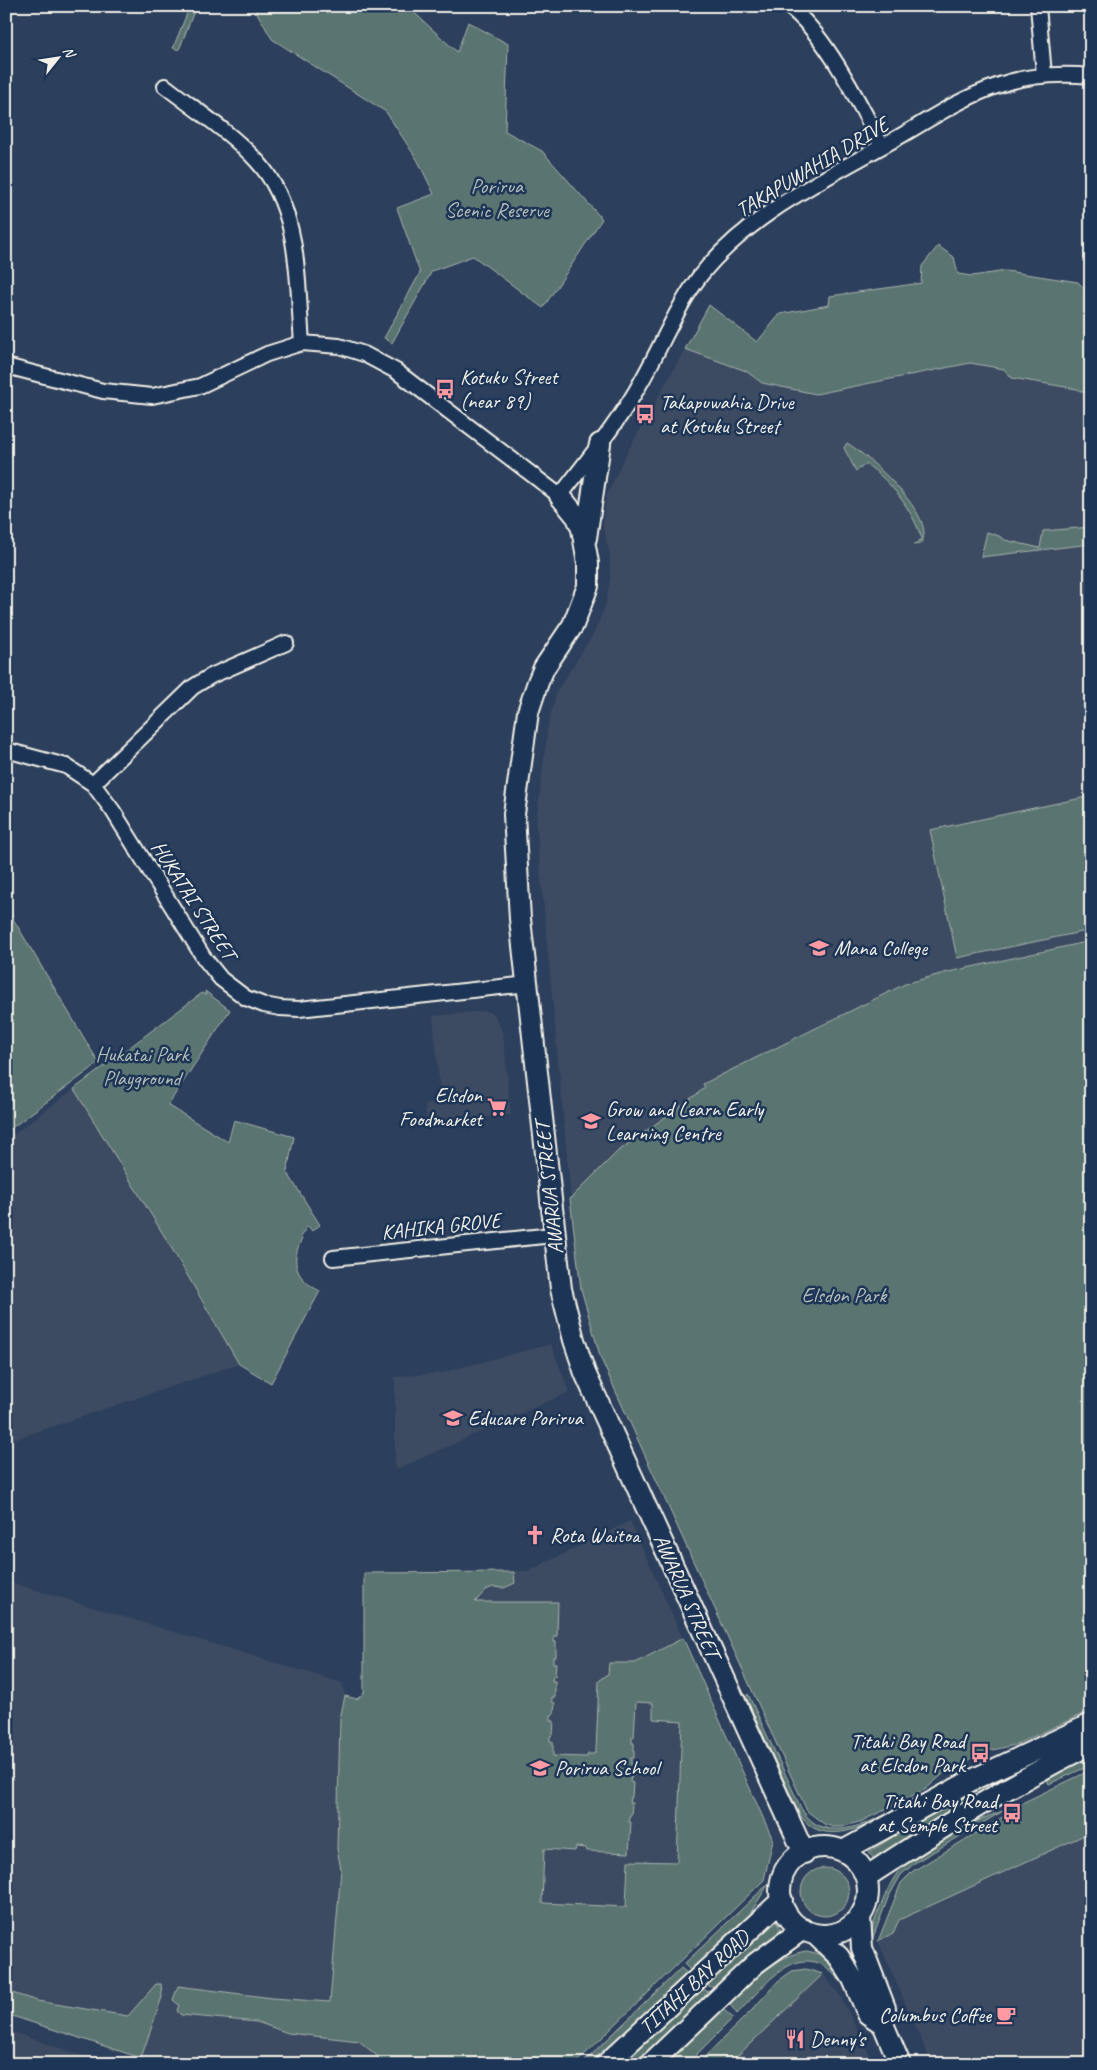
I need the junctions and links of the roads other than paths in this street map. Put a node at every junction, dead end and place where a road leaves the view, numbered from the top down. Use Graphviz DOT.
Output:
graph roads {
  1 [pos="788,6"];
  2 [pos="1038,6"];
  3 [pos="1044,75"];
  4 [pos="1091,76"];
  5 [pos="165,86"];
  6 [pos="882,146"];
  7 [pos="302,343"];
  8 [pos="6,366"];
  9 [pos="600,444"];
  10 [pos="560,496"];
  11 [pos="585,541"];
  12 [pos="286,643"];
  13 [pos="6,750"];
  14 [pos="93,784"];
  15 [pos="528,984"];
  16 [pos="553,1235"];
  17 [pos="333,1258"];
  18 [pos="1091,1724"];
  19 [pos="1091,1744"];
  20 [pos="843,1852"];
  21 [pos="804,1853"];
  22 [pos="866,1877"];
  23 [pos="782,1900"];
  24 [pos="860,1917"];
  25 [pos="809,1931"];
  26 [pos="883,2024"];
  27 [pos="606,2064"];
  28 [pos="650,2064"];
  29 [pos="900,2064"];
  1 -- 6 [label="street"];
  2 -- 3 [label="street"];
  3 -- 4 [label="street, TAKAPUWAHIA DRIVE"];
  3 -- 6 [label="street, TAKAPUWAHIA DRIVE"];
  5 -- 7 [label="street"];
  6 -- 9 [label="street, TAKAPUWAHIA DRIVE"];
  7 -- 8 [label="street"];
  7 -- 10 [label="street"];
  9 -- 10 [label="street, TAKAPUWAHIA DRIVE"];
  9 -- 11 [label="main road"];
  10 -- 11 [label="main road, AWARUA STREET"];
  11 -- 15 [label="main road, AWARUA STREET"];
  12 -- 14 [label="street"];
  13 -- 14 [label="street, HUKATAI STREET"];
  14 -- 15 [label="street, HUKATAI STREET"];
  15 -- 16 [label="main road, AWARUA STREET"];
  16 -- 17 [label="street, KAHIKA GROVE"];
  16 -- 21 [label="main road, AWARUA STREET"];
  18 -- 20 [label="main road"];
  19 -- 22 [label="main road"];
  20 -- 21 [label="main road"];
  20 -- 22 [label="main road"];
  21 -- 23 [label="main road"];
  22 -- 24 [label="main road"];
  23 -- 25 [label="main road"];
  23 -- 27 [label="main road, TITAHI BAY ROAD"];
  24 -- 25 [label="main road"];
  24 -- 26 [label="main road"];
  25 -- 26 [label="main road"];
  25 -- 28 [label="main road, TITAHI BAY ROAD"];
  26 -- 29 [label="main road"];
}
